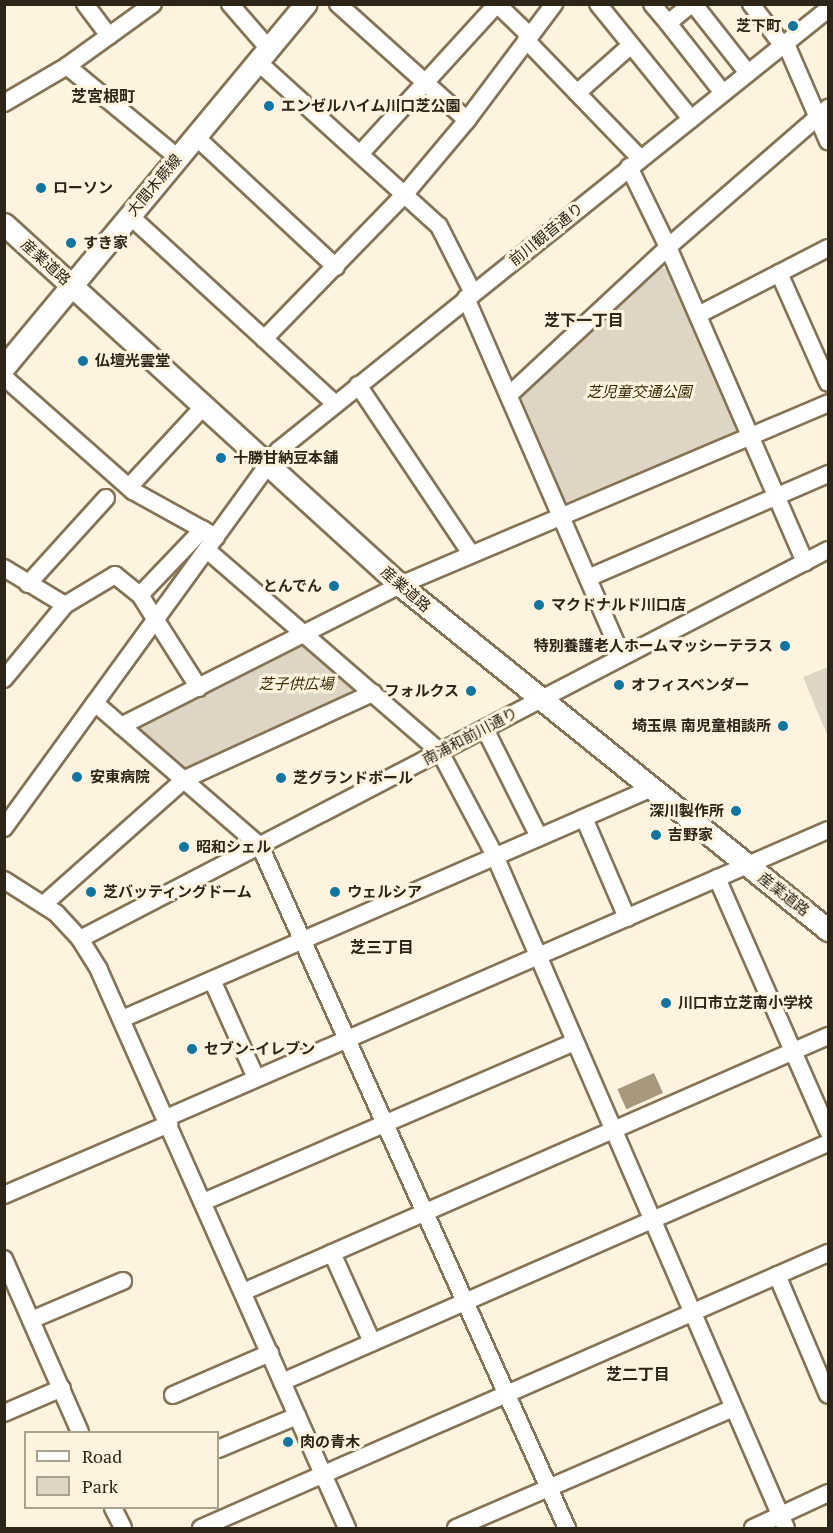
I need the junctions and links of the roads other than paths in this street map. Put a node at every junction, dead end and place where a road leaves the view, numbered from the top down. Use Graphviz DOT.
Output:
graph roads {
  1 [pos="85,4"];
  2 [pos="153,4"];
  3 [pos="230,4"];
  4 [pos="306,4"];
  5 [pos="338,4"];
  6 [pos="497,4"];
  7 [pos="554,4"];
  8 [pos="598,4"];
  9 [pos="652,4"];
  10 [pos="751,4"];
  11 [pos="825,8"];
  12 [pos="668,23"];
  13 [pos="109,36"];
  14 [pos="527,38"];
  15 [pos="631,45"];
  16 [pos="784,45"];
  17 [pos="263,55"];
  18 [pos="68,66"];
  19 [pos="748,73"];
  20 [pos="426,82"];
  21 [pos="577,93"];
  22 [pos="723,93"];
  23 [pos="6,100"];
  24 [pos="823,112"];
  25 [pos="691,119"];
  26 [pos="467,120"];
  27 [pos="196,136"];
  28 [pos="828,141"];
  29 [pos="360,154"];
  30 [pos="177,157"];
  31 [pos="635,163"];
  32 [pos="405,194"];
  33 [pos="129,215"];
  34 [pos="4,224"];
  35 [pos="668,247"];
  36 [pos="828,248"];
  37 [pos="336,267"];
  38 [pos="779,273"];
  39 [pos="71,285"];
  40 [pos="469,296"];
  41 [pos="698,315"];
  42 [pos="264,339"];
  43 [pos="4,368"];
  44 [pos="4,377"];
  45 [pos="828,383"];
  46 [pos="358,385"];
  47 [pos="509,394"];
  48 [pos="828,403"];
  49 [pos="335,404"];
  50 [pos="204,406"];
  51 [pos="750,436"];
  52 [pos="267,463"];
  53 [pos="828,474"];
  54 [pos="129,487"];
  55 [pos="777,496"];
  56 [pos="106,498"];
  57 [pos="562,516"];
  58 [pos="208,538"];
  59 [pos="828,550"];
  60 [pos="471,554"];
  61 [pos="806,562"];
  62 [pos="4,568"];
  63 [pos="588,578"];
  64 [pos="28,584"];
  65 [pos="400,585"];
  66 [pos="140,595"];
  67 [pos="65,605"];
  68 [pos="154,623"];
  69 [pos="305,633"];
  70 [pos="622,656"];
  71 [pos="4,679"];
  72 [pos="199,688"];
  73 [pos="374,693"];
  74 [pos="539,699"];
  75 [pos="95,703"];
  76 [pos="121,726"];
  77 [pos="485,729"];
  78 [pos="440,752"];
  79 [pos="185,778"];
  80 [pos="650,789"];
  81 [pos="584,818"];
  82 [pos="4,828"];
  83 [pos="828,830"];
  84 [pos="539,837"];
  85 [pos="260,846"];
  86 [pos="495,856"];
  87 [pos="747,865"];
  88 [pos="717,878"];
  89 [pos="4,880"];
  90 [pos="44,904"];
  91 [pos="627,918"];
  92 [pos="828,930"];
  93 [pos="80,939"];
  94 [pos="304,940"];
  95 [pos="538,957"];
  96 [pos="212,980"];
  97 [pos="122,1019"];
  98 [pos="828,1036"];
  99 [pos="348,1038"];
  100 [pos="575,1042"];
  101 [pos="794,1051"];
  102 [pos="256,1078"];
  103 [pos="167,1121"];
  104 [pos="387,1124"];
  105 [pos="613,1130"];
  106 [pos="828,1131"];
  107 [pos="828,1143"];
  108 [pos="4,1195"];
  109 [pos="203,1202"];
  110 [pos="426,1212"];
  111 [pos="651,1219"];
  112 [pos="828,1252"];
  113 [pos="332,1253"];
  114 [pos="4,1259"];
  115 [pos="777,1275"];
  116 [pos="123,1281"];
  117 [pos="243,1292"];
  118 [pos="465,1300"];
  119 [pos="692,1313"];
  120 [pos="31,1320"];
  121 [pos="372,1342"];
  122 [pos="270,1353"];
  123 [pos="822,1363"];
  124 [pos="282,1382"];
  125 [pos="62,1388"];
  126 [pos="507,1394"];
  127 [pos="173,1395"];
  128 [pos="828,1395"];
  129 [pos="733,1408"];
  130 [pos="4,1413"];
  131 [pos="297,1416"];
  132 [pos="80,1431"];
  133 [pos="219,1449"];
  134 [pos="323,1475"];
  135 [pos="549,1488"];
  136 [pos="828,1493"];
  137 [pos="114,1509"];
  138 [pos="783,1522"];
  139 [pos="123,1528"];
  140 [pos="201,1528"];
  141 [pos="347,1528"];
  142 [pos="456,1528"];
  143 [pos="567,1528"];
  144 [pos="753,1528"];
  1 -- 13 [label="street"];
  2 -- 13 [label="street"];
  3 -- 17 [label="street"];
  4 -- 17 [label="main road, 大間木蕨線"];
  5 -- 20 [label="street"];
  6 -- 14 [label="street"];
  6 -- 20 [label="street"];
  7 -- 14 [label="street"];
  8 -- 15 [label="street"];
  9 -- 12 [label="street"];
  10 -- 16 [label="street"];
  11 -- 16 [label="street, 前川観音通り"];
  12 -- 19 [label="street"];
  12 -- 22 [label="street"];
  13 -- 18 [label="street"];
  14 -- 21 [label="street"];
  14 -- 26 [label="street"];
  15 -- 21 [label="street"];
  15 -- 25 [label="street"];
  16 -- 19 [label="street, 前川観音通り"];
  16 -- 24 [label="street"];
  17 -- 27 [label="main road, 大間木蕨線"];
  17 -- 29 [label="street"];
  18 -- 23 [label="street"];
  18 -- 30 [label="street"];
  19 -- 22 [label="street, 前川観音通り"];
  20 -- 26 [label="street"];
  20 -- 29 [label="street"];
  21 -- 31 [label="street"];
  22 -- 25 [label="street, 前川観音通り"];
  24 -- 28 [label="street"];
  24 -- 35 [label="street"];
  25 -- 31 [label="street, 前川観音通り"];
  26 -- 32 [label="street"];
  27 -- 30 [label="main road, 大間木蕨線"];
  27 -- 37 [label="street"];
  29 -- 32 [label="street"];
  30 -- 33 [label="main road, 大間木蕨線"];
  31 -- 35 [label="street"];
  31 -- 40 [label="street, 前川観音通り"];
  32 -- 37 [label="street"];
  32 -- 40 [label="street"];
  33 -- 39 [label="main road, 大間木蕨線"];
  33 -- 42 [label="street"];
  34 -- 39 [label="main road, 産業道路"];
  35 -- 41 [label="street"];
  35 -- 47 [label="street"];
  36 -- 38 [label="street"];
  37 -- 42 [label="street"];
  38 -- 41 [label="street"];
  38 -- 45 [label="street"];
  39 -- 43 [label="main road, 大間木蕨線"];
  39 -- 50 [label="main road, 産業道路"];
  40 -- 46 [label="street, 前川観音通り"];
  40 -- 47 [label="street"];
  41 -- 51 [label="street"];
  42 -- 49 [label="street"];
  44 -- 54 [label="street"];
  46 -- 49 [label="street, 前川観音通り"];
  46 -- 60 [label="street"];
  47 -- 57 [label="street"];
  48 -- 51 [label="street"];
  49 -- 52 [label="street, 前川観音通り"];
  50 -- 52 [label="main road, 産業道路"];
  50 -- 54 [label="street"];
  51 -- 55 [label="street"];
  51 -- 57 [label="street"];
  52 -- 58 [label="street, 前川観音通り"];
  52 -- 65 [label="main road, 産業道路"];
  53 -- 55 [label="street"];
  54 -- 58 [label="street"];
  55 -- 61 [label="street"];
  55 -- 63 [label="street"];
  56 -- 64 [label="street"];
  57 -- 60 [label="street"];
  57 -- 63 [label="street"];
  58 -- 66 [label="street"];
  58 -- 68 [label="street"];
  58 -- 69 [label="street"];
  59 -- 61 [label="street, 南浦和前川通り"];
  60 -- 65 [label="street"];
  61 -- 70 [label="street, 南浦和前川通り"];
  62 -- 64 [label="street"];
  63 -- 70 [label="street"];
  64 -- 67 [label="street"];
  65 -- 69 [label="street"];
  65 -- 74 [label="main road, 産業道路"];
  66 -- 67 [label="street"];
  66 -- 68 [label="street"];
  67 -- 71 [label="street"];
  68 -- 72 [label="street"];
  68 -- 75 [label="street"];
  69 -- 72 [label="street"];
  69 -- 73 [label="street"];
  70 -- 74 [label="street, 南浦和前川通り"];
  72 -- 76 [label="street"];
  73 -- 78 [label="street"];
  73 -- 79 [label="street"];
  74 -- 77 [label="street, 南浦和前川通り"];
  74 -- 80 [label="main road, 産業道路"];
  75 -- 76 [label="street"];
  75 -- 82 [label="street"];
  76 -- 79 [label="street"];
  77 -- 78 [label="street, 南浦和前川通り"];
  77 -- 84 [label="street"];
  78 -- 85 [label="street, 南浦和前川通り"];
  78 -- 86 [label="street"];
  79 -- 85 [label="street"];
  79 -- 90 [label="street"];
  80 -- 81 [label="street"];
  80 -- 87 [label="main road, 産業道路"];
  81 -- 84 [label="street"];
  81 -- 91 [label="street"];
  83 -- 87 [label="street"];
  84 -- 86 [label="street"];
  85 -- 93 [label="street, 南浦和前川通り"];
  85 -- 94 [label="street"];
  86 -- 94 [label="street"];
  86 -- 95 [label="street"];
  87 -- 88 [label="street"];
  87 -- 92 [label="main road, 産業道路"];
  88 -- 91 [label="street"];
  88 -- 101 [label="street"];
  89 -- 90 [label="street"];
  90 -- 93 [label="street"];
  91 -- 95 [label="street"];
  93 -- 97 [label="street"];
  94 -- 96 [label="street"];
  94 -- 99 [label="street"];
  95 -- 99 [label="street"];
  95 -- 100 [label="street"];
  96 -- 97 [label="street"];
  96 -- 102 [label="street"];
  97 -- 103 [label="street"];
  98 -- 101 [label="street"];
  99 -- 102 [label="street"];
  99 -- 104 [label="street"];
  100 -- 104 [label="street"];
  100 -- 105 [label="street"];
  101 -- 105 [label="street"];
  101 -- 106 [label="street"];
  102 -- 103 [label="street"];
  103 -- 108 [label="street"];
  103 -- 109 [label="street"];
  104 -- 109 [label="street"];
  104 -- 110 [label="street"];
  105 -- 110 [label="street"];
  105 -- 111 [label="street"];
  107 -- 111 [label="street"];
  109 -- 117 [label="street"];
  110 -- 113 [label="street"];
  110 -- 118 [label="street"];
  111 -- 118 [label="street"];
  111 -- 119 [label="street"];
  112 -- 115 [label="street"];
  113 -- 117 [label="street"];
  113 -- 121 [label="street"];
  114 -- 120 [label="street"];
  115 -- 119 [label="street"];
  115 -- 123 [label="street"];
  116 -- 120 [label="street"];
  117 -- 122 [label="street"];
  118 -- 121 [label="street"];
  118 -- 126 [label="street"];
  119 -- 126 [label="street"];
  119 -- 129 [label="street"];
  120 -- 125 [label="street"];
  121 -- 124 [label="street"];
  122 -- 124 [label="street"];
  122 -- 127 [label="street"];
  123 -- 128 [label="street"];
  124 -- 131 [label="street"];
  125 -- 130 [label="street"];
  125 -- 132 [label="street"];
  126 -- 134 [label="street"];
  126 -- 135 [label="street"];
  129 -- 135 [label="street"];
  129 -- 138 [label="street"];
  131 -- 133 [label="street"];
  131 -- 134 [label="street"];
  134 -- 140 [label="street"];
  134 -- 141 [label="street"];
  135 -- 142 [label="street"];
  135 -- 143 [label="street"];
  136 -- 138 [label="street"];
  137 -- 139 [label="street"];
  138 -- 144 [label="street"];
}
